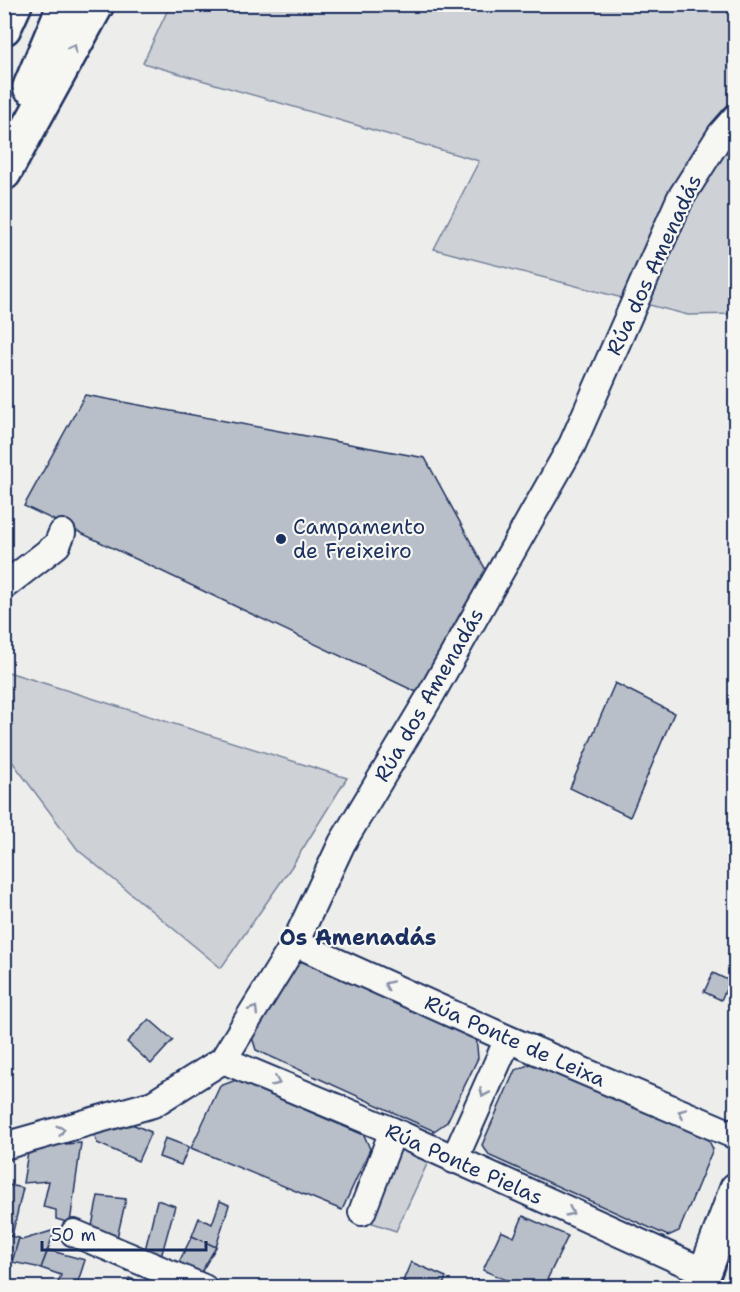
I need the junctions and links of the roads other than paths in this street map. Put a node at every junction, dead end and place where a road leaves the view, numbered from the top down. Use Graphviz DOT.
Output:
graph roads {
  1 [pos="15,4"];
  2 [pos="65,4"];
  3 [pos="97,4"];
  4 [pos="4,28"];
  5 [pos="735,117"];
  6 [pos="4,147"];
  7 [pos="4,172"];
  8 [pos="62,533"];
  9 [pos="4,586"];
  10 [pos="295,943"];
  11 [pos="508,1039"];
  12 [pos="223,1060"];
  13 [pos="393,1131"];
  14 [pos="735,1136"];
  15 [pos="4,1146"];
  16 [pos="454,1160"];
  17 [pos="735,1189"];
  18 [pos="363,1212"];
  19 [pos="74,1233"];
  20 [pos="702,1280"];
  21 [pos="204,1287"];
  1 -- 4 [label="highway"];
  2 -- 6 [label="highway"];
  7 -- 3 [label="highway, one-way"];
  5 -- 10 [label="street, Rúa dos Amenadás"];
  8 -- 9 [label="street"];
  11 -- 10 [label="street, Rúa Ponte de Leixa, one-way"];
  12 -- 10 [label="street, Rúa dos Amenadás, one-way"];
  14 -- 11 [label="street, Rúa Ponte de Leixa, one-way"];
  11 -- 16 [label="street, one-way"];
  12 -- 13 [label="street, Rúa Ponte Pielas, one-way"];
  15 -- 12 [label="street, Rúa dos Amenadás, one-way"];
  13 -- 16 [label="street, Rúa Ponte Pielas"];
  13 -- 18 [label="street"];
  16 -- 20 [label="street, Rúa Ponte Pielas, one-way"];
  17 -- 20 [label="main road"];
  19 -- 21 [label="street"];
}
